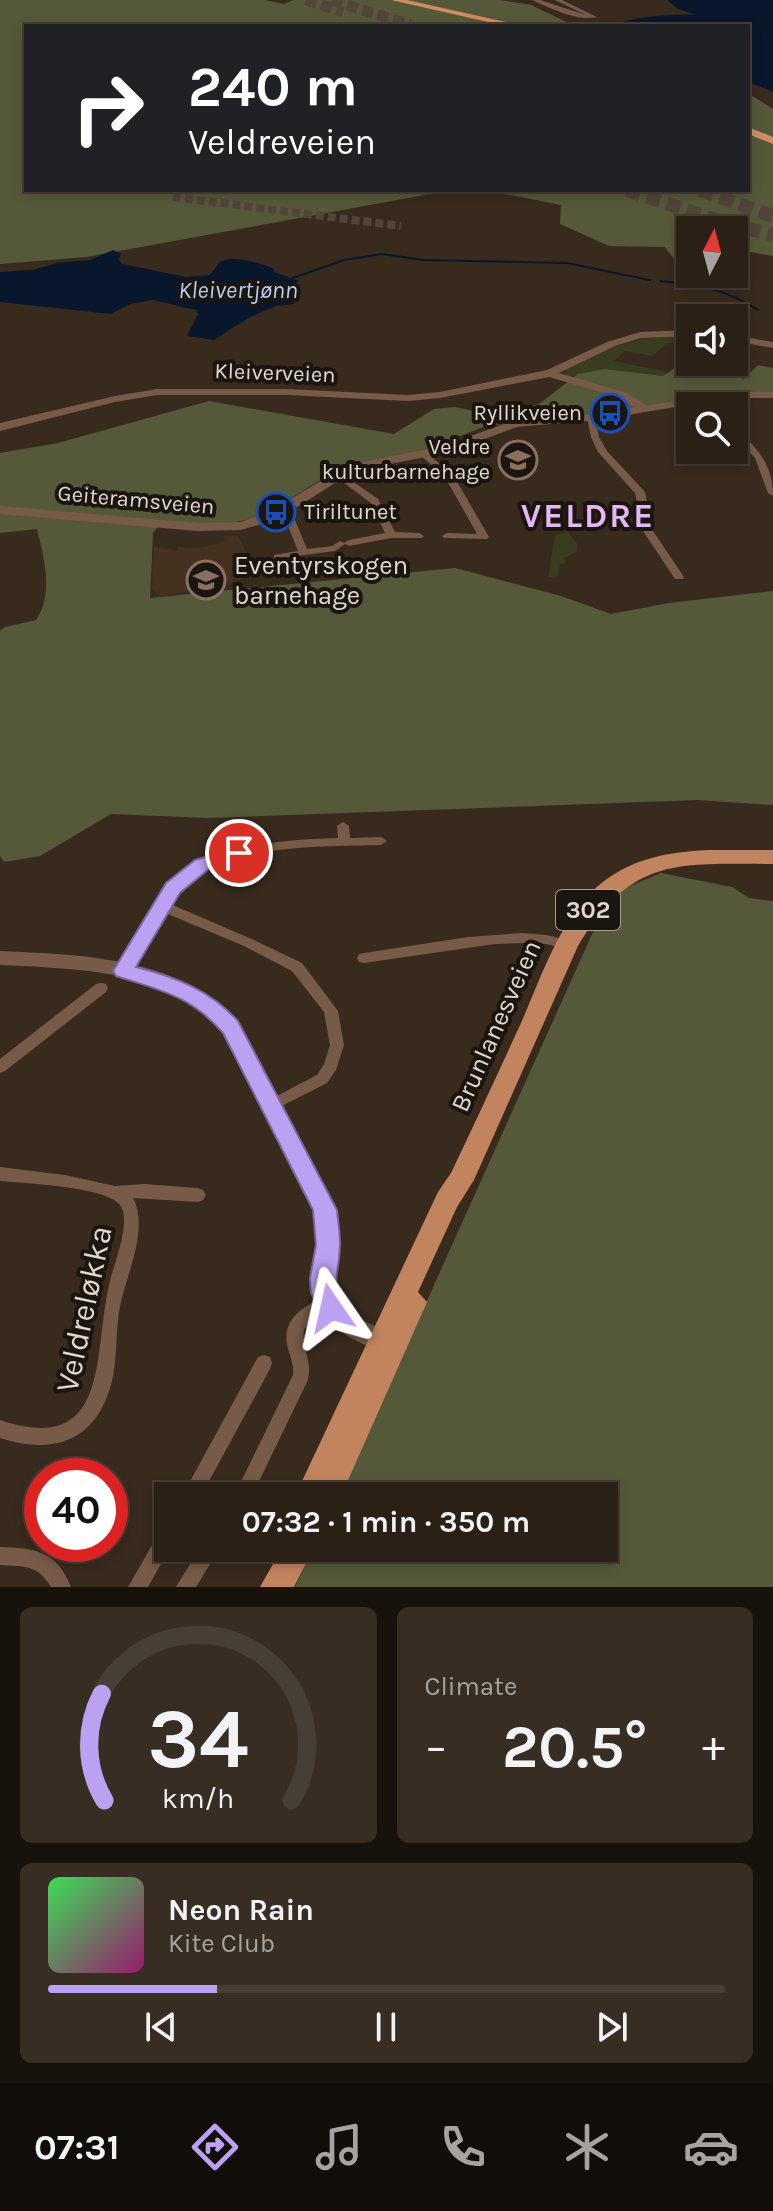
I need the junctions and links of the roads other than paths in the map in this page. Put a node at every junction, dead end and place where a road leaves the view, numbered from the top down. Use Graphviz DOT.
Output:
graph roads {
  1 [pos="395,0"];
  2 [pos="535,0"];
  3 [pos="558,0"];
  4 [pos="509,24"];
  5 [pos="750,131"];
  6 [pos="773,141"];
  7 [pos="676,333"];
  8 [pos="748,341"];
  9 [pos="773,345"];
  10 [pos="550,373"];
  11 [pos="748,395"];
  12 [pos="773,395"];
  13 [pos="676,404"];
  14 [pos="645,409"];
  15 [pos="591,418"];
  16 [pos="0,427"];
  17 [pos="748,445"];
  18 [pos="424,454"];
  19 [pos="339,475"];
  20 [pos="773,493"];
  21 [pos="0,510"];
  22 [pos="281,512"];
  23 [pos="391,535"];
  24 [pos="419,536"];
  25 [pos="447,536"];
  26 [pos="304,553"];
  27 [pos="278,557"];
  28 [pos="679,577"];
  29 [pos="343,826"];
  30 [pos="381,841"];
  31 [pos="344,843"];
  32 [pos="773,857"];
  33 [pos="162,906"];
  34 [pos="568,944"];
  35 [pos="0,958"];
  36 [pos="364,958"];
  37 [pos="123,971"];
  38 [pos="101,988"];
  39 [pos="0,1067"];
  40 [pos="272,1105"];
  41 [pos="0,1174"];
  42 [pos="116,1192"];
  43 [pos="198,1195"];
  44 [pos="328,1303"];
  45 [pos="387,1343"];
  46 [pos="264,1363"];
  47 [pos="0,1429"];
  48 [pos="199,1482"];
  49 [pos="250,1482"];
  50 [pos="317,1482"];
  51 [pos="332,1482"];
  52 [pos="0,1556"];
  53 [pos="154,1558"];
  54 [pos="202,1562"];
  55 [pos="276,1562"];
  56 [pos="291,1562"];
  57 [pos="62,1587"];
  58 [pos="137,1587"];
  59 [pos="185,1587"];
  60 [pos="264,1587"];
  61 [pos="276,1587"];
  1 -- 4 [label="highway"];
  2 -- 3 [label="street"];
  5 -- 6 [label="highway"];
  7 -- 10 [label="street, Kleiverveien"];
  8 -- 9 [label="street"];
  10 -- 14 [label="street"];
  10 -- 16 [label="street, Kleiverveien"];
  11 -- 12 [label="street, Geiteramsveien"];
  13 -- 14 [label="street, Geiteramsveien"];
  14 -- 15 [label="street, Geiteramsveien"];
  15 -- 18 [label="street, Geiteramsveien"];
  15 -- 28 [label="street"];
  17 -- 20 [label="street"];
  18 -- 19 [label="street, Geiteramsveien"];
  18 -- 25 [label="street"];
  19 -- 22 [label="street, Geiteramsveien"];
  19 -- 23 [label="street"];
  21 -- 22 [label="street, Geiteramsveien"];
  22 -- 26 [label="street"];
  23 -- 24 [label="street"];
  23 -- 26 [label="street"];
  26 -- 27 [label="street"];
  29 -- 31 [label="street"];
  30 -- 31 [label="street"];
  31 -- 33 [label="street"];
  32 -- 34 [label="main road, Brunlanesveien / 302"];
  33 -- 37 [label="street"];
  33 -- 40 [label="street"];
  34 -- 36 [label="street"];
  34 -- 45 [label="main road, Brunlanesveien / 302"];
  35 -- 37 [label="street"];
  37 -- 40 [label="street"];
  38 -- 39 [label="street"];
  40 -- 44 [label="street"];
  41 -- 42 [label="street, Veldreløkka"];
  42 -- 43 [label="street"];
  42 -- 47 [label="street, Veldreløkka"];
  44 -- 45 [label="street"];
  44 -- 49 [label="street"];
  45 -- 50 [label="main road, Brunlanesveien / 302"];
  45 -- 51 [label="main road, Brunlanesveien / 302"];
  46 -- 48 [label="street"];
  52 -- 57 [label="street"];
  53 -- 58 [label="street"];
  54 -- 59 [label="street"];
  55 -- 60 [label="main road"];
  56 -- 61 [label="main road"];
}
